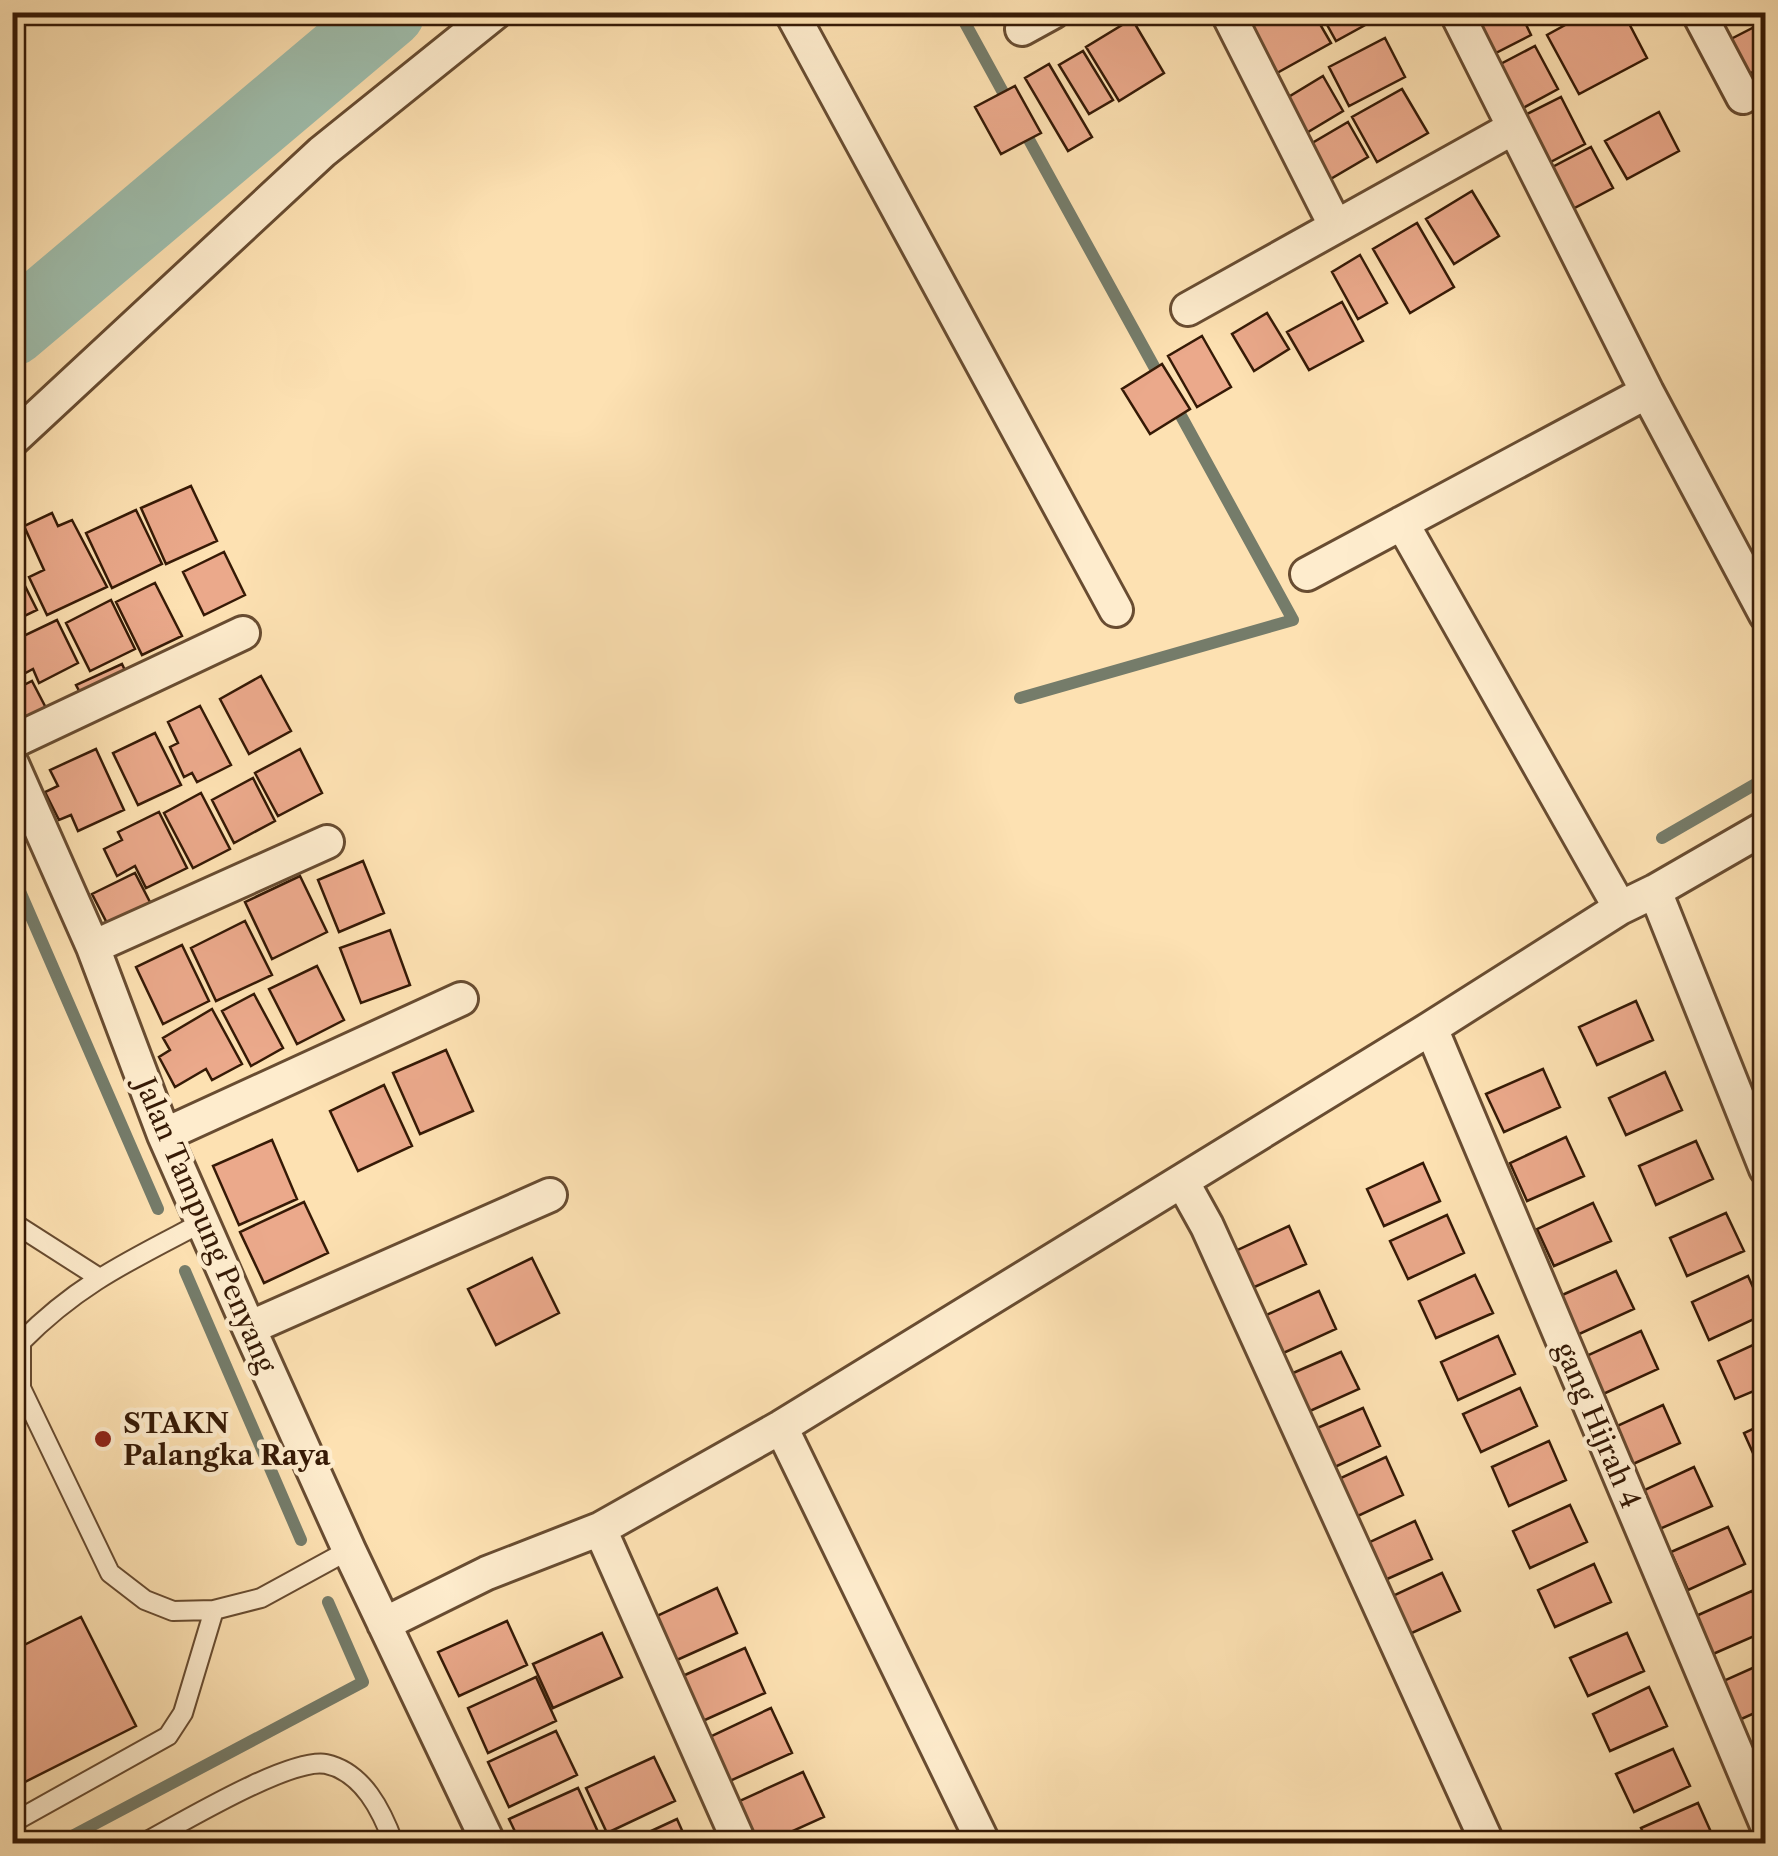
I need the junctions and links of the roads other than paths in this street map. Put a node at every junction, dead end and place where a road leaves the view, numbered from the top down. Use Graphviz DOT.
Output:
graph roads {
  1 [pos="496,12"];
  2 [pos="791,12"];
  3 [pos="1053,12"];
  4 [pos="1227,12"];
  5 [pos="1456,12"];
  6 [pos="1698,12"];
  7 [pos="1022,29"];
  8 [pos="1743,97"];
  9 [pos="1514,128"];
  10 [pos="1334,224"];
  11 [pos="1188,308"];
  12 [pos="1647,392"];
  13 [pos="12,440"];
  14 [pos="1402,523"];
  15 [pos="1307,574"];
  16 [pos="1116,610"];
  17 [pos="1766,615"];
  18 [pos="243,633"];
  19 [pos="12,742"];
  20 [pos="12,764"];
  21 [pos="1766,827"];
  22 [pos="327,842"];
  23 [pos="1655,891"];
  24 [pos="1620,908"];
  25 [pos="94,947"];
  26 [pos="461,999"];
  27 [pos="1432,1028"];
  28 [pos="164,1135"];
  29 [pos="1766,1169"];
  30 [pos="1182,1181"];
  31 [pos="550,1194"];
  32 [pos="12,1222"];
  33 [pos="203,1222"];
  34 [pos="98,1277"];
  35 [pos="249,1328"];
  36 [pos="782,1427"];
  37 [pos="600,1529"];
  38 [pos="349,1550"];
  39 [pos="214,1610"];
  40 [pos="384,1624"];
  41 [pos="1766,1822"];
  42 [pos="12,1823"];
  43 [pos="487,1843"];
  44 [pos="142,1844"];
  45 [pos="394,1844"];
  46 [pos="740,1844"];
  47 [pos="984,1844"];
  48 [pos="1488,1844"];
  1 -- 13 [label="street"];
  2 -- 16 [label="street"];
  3 -- 7 [label="street"];
  4 -- 10 [label="street"];
  5 -- 9 [label="street"];
  6 -- 8 [label="street"];
  9 -- 10 [label="street"];
  9 -- 12 [label="street"];
  10 -- 11 [label="street"];
  12 -- 14 [label="street"];
  12 -- 17 [label="street"];
  14 -- 15 [label="street"];
  14 -- 24 [label="street"];
  18 -- 19 [label="street"];
  20 -- 25 [label="street, Jalan Tampung Penyang"];
  21 -- 23 [label="street"];
  22 -- 25 [label="street"];
  23 -- 24 [label="street"];
  23 -- 29 [label="street"];
  24 -- 27 [label="street"];
  25 -- 28 [label="street, Jalan Tampung Penyang"];
  26 -- 28 [label="street"];
  27 -- 30 [label="street"];
  27 -- 41 [label="street, gang Hijrah 4"];
  28 -- 33 [label="street, Jalan Tampung Penyang"];
  30 -- 36 [label="street"];
  30 -- 48 [label="street"];
  31 -- 35 [label="street"];
  32 -- 34 [label="lane"];
  33 -- 34 [label="lane"];
  33 -- 35 [label="street, Jalan Tampung Penyang"];
  34 -- 39 [label="lane"];
  35 -- 38 [label="street, Jalan Tampung Penyang"];
  36 -- 37 [label="street"];
  36 -- 47 [label="street"];
  37 -- 40 [label="street"];
  37 -- 46 [label="street"];
  38 -- 39 [label="lane"];
  38 -- 40 [label="street, Jalan Tampung Penyang"];
  39 -- 42 [label="lane"];
  40 -- 43 [label="street, Jalan Tampung Penyang"];
  44 -- 45 [label="lane"];
}
